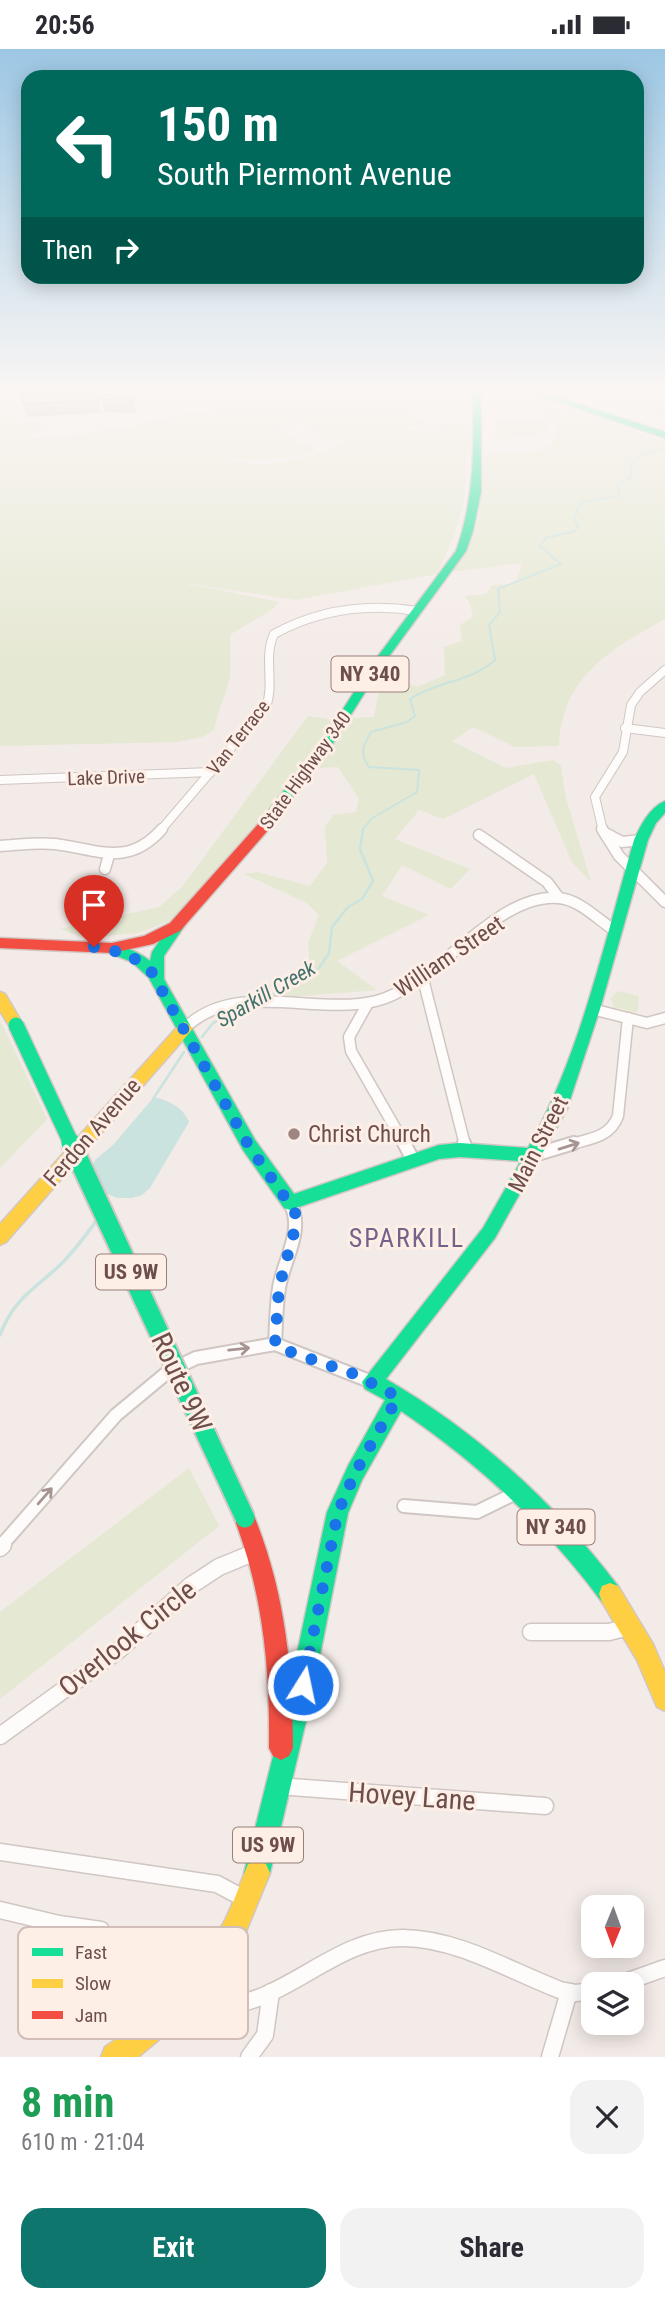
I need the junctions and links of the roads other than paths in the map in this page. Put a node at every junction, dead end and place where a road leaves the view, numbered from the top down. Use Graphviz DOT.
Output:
graph roads {
  1 [pos="475,484"];
  2 [pos="416,611"];
  3 [pos="665,670"];
  4 [pos="625,728"];
  5 [pos="665,733"];
  6 [pos="211,772"];
  7 [pos="0,781"];
  8 [pos="665,805"];
  9 [pos="603,830"];
  10 [pos="479,835"];
  11 [pos="641,840"];
  12 [pos="0,846"];
  13 [pos="109,855"];
  14 [pos="105,869"];
  15 [pos="632,870"];
  16 [pos="559,898"];
  17 [pos="665,902"];
  18 [pos="178,925"];
  19 [pos="614,930"];
  20 [pos="0,943"];
  21 [pos="112,948"];
  22 [pos="422,975"];
  23 [pos="158,980"];
  24 [pos="0,999"];
  25 [pos="368,1003"];
  26 [pos="592,1009"];
  27 [pos="665,1018"];
  28 [pos="628,1019"];
  29 [pos="654,1023"];
  30 [pos="665,1028"];
  31 [pos="191,1039"];
  32 [pos="466,1150"];
  33 [pos="534,1155"];
  34 [pos="413,1160"];
  35 [pos="290,1203"];
  36 [pos="0,1237"];
  37 [pos="275,1344"];
  38 [pos="372,1382"];
  39 [pos="398,1397"];
  40 [pos="520,1491"];
  41 [pos="404,1506"];
  42 [pos="0,1548"];
  43 [pos="260,1550"];
  44 [pos="632,1626"];
  45 [pos="531,1632"];
  46 [pos="665,1699"];
  47 [pos="0,1736"];
  48 [pos="278,1786"];
  49 [pos="545,1806"];
  50 [pos="0,1852"];
  51 [pos="249,1901"];
  52 [pos="0,1910"];
  53 [pos="86,1927"];
  54 [pos="235,1927"];
  55 [pos="665,1968"];
  56 [pos="644,1975"];
  57 [pos="271,1992"];
  58 [pos="569,1992"];
  59 [pos="581,1992"];
  60 [pos="248,1999"];
  61 [pos="144,2039"];
  62 [pos="115,2057"];
  63 [pos="249,2057"];
  64 [pos="550,2057"];
  1 -- 2 [label="main road, State Highway 340 / NY 340"];
  2 -- 6 [label="street, Van Terrace"];
  2 -- 18 [label="main road, State Highway 340 / NY 340"];
  3 -- 4 [label="street"];
  4 -- 5 [label="street"];
  4 -- 9 [label="street"];
  6 -- 7 [label="street, Lake Drive"];
  6 -- 13 [label="street, Van Terrace"];
  8 -- 11 [label="main road, Main Street"];
  9 -- 11 [label="street"];
  9 -- 15 [label="street"];
  10 -- 16 [label="street"];
  11 -- 15 [label="main road, Main Street"];
  12 -- 13 [label="street, Van Terrace"];
  13 -- 14 [label="street"];
  15 -- 17 [label="street"];
  15 -- 19 [label="main road, Main Street"];
  16 -- 19 [label="street"];
  16 -- 22 [label="street, William Street"];
  18 -- 21 [label="main road"];
  18 -- 23 [label="main road, State Highway 340 / NY 340"];
  19 -- 26 [label="main road, Main Street"];
  20 -- 21 [label="main road"];
  21 -- 23 [label="main road"];
  22 -- 25 [label="street, William Street"];
  22 -- 32 [label="street"];
  23 -- 31 [label="main road"];
  24 -- 43 [label="main road, Route 9W / US 9W, bridge"];
  25 -- 31 [label="street, William Street"];
  25 -- 34 [label="street"];
  26 -- 28 [label="street"];
  26 -- 33 [label="main road, Main Street"];
  27 -- 29 [label="street"];
  28 -- 29 [label="street"];
  33 -- 28 [label="street, one-way"];
  29 -- 30 [label="street"];
  31 -- 35 [label="main road"];
  31 -- 36 [label="main road, Ferdon Avenue"];
  32 -- 33 [label="main road"];
  32 -- 34 [label="main road"];
  33 -- 38 [label="main road, Main Street"];
  34 -- 35 [label="main road"];
  35 -- 37 [label="street"];
  37 -- 38 [label="street"];
  42 -- 37 [label="street, one-way"];
  38 -- 39 [label="main road, NY 340"];
  39 -- 40 [label="main road, NY 340"];
  39 -- 48 [label="main road"];
  40 -- 41 [label="street"];
  40 -- 44 [label="main road, NY 340"];
  43 -- 47 [label="street, Overlook Circle"];
  43 -- 48 [label="main road, Route 9W / US 9W"];
  44 -- 45 [label="street"];
  44 -- 46 [label="main road, NY 340"];
  48 -- 49 [label="street, Hovey Lane"];
  48 -- 51 [label="main road, US 9W"];
  50 -- 51 [label="street"];
  51 -- 54 [label="main road, US 9W"];
  52 -- 53 [label="street"];
  55 -- 56 [label="street"];
  57 -- 58 [label="street"];
  57 -- 60 [label="street"];
  57 -- 63 [label="street"];
  58 -- 59 [label="street"];
  58 -- 64 [label="street"];
  61 -- 62 [label="main road, US 9W"];
}
